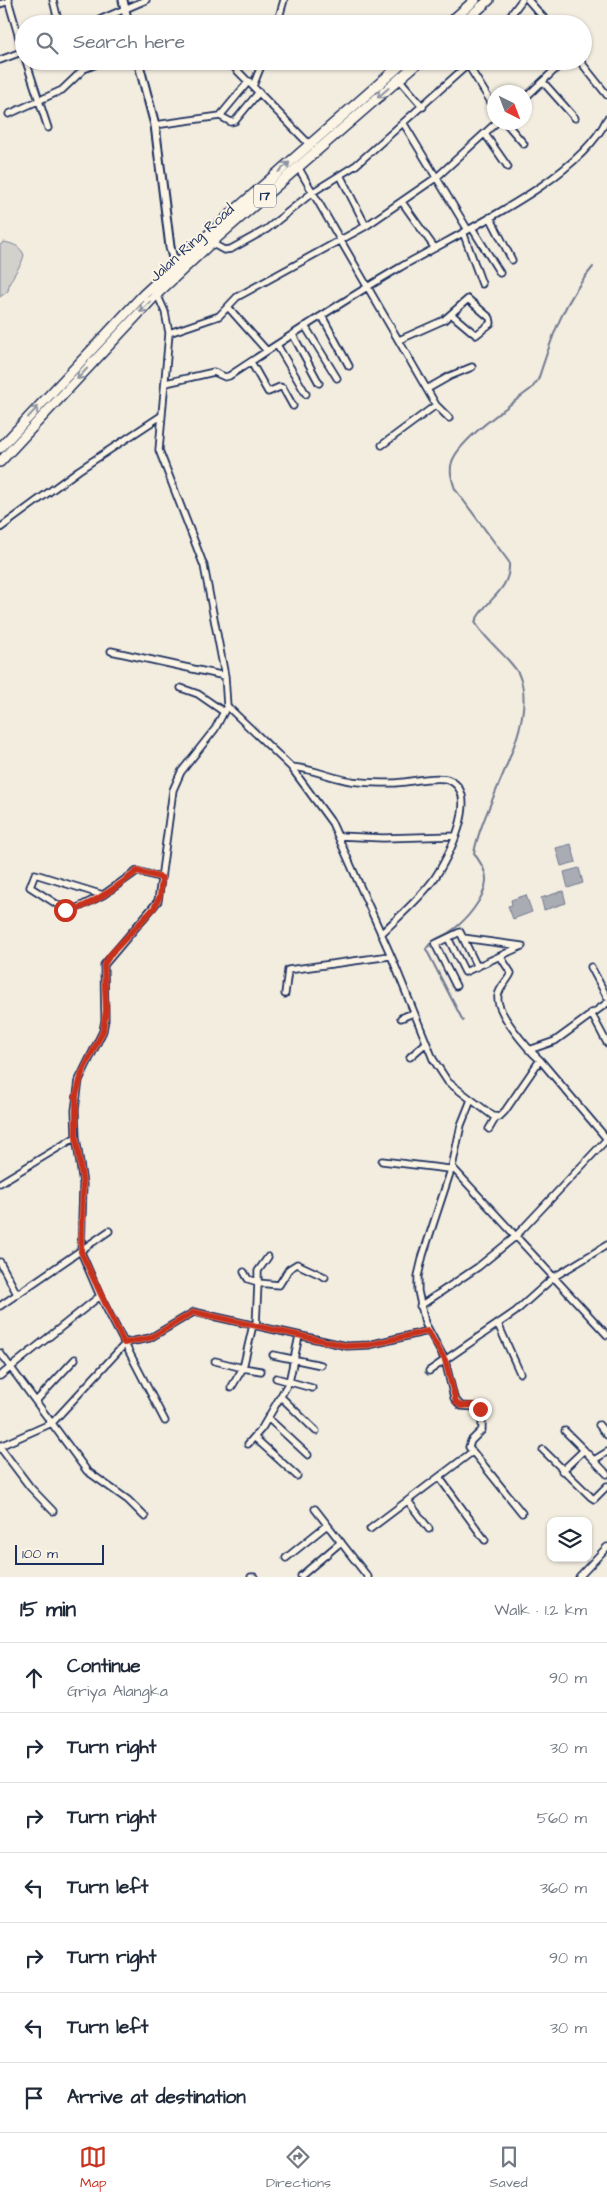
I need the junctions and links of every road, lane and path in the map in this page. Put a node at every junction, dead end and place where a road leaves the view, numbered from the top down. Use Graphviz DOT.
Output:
graph roads {
  1 [pos="8,0"];
  2 [pos="53,0"];
  3 [pos="123,0"];
  4 [pos="146,0"];
  5 [pos="284,0"];
  6 [pos="475,0"];
  7 [pos="489,0"];
  8 [pos="522,0"];
  9 [pos="528,0"];
  10 [pos="0,4"];
  11 [pos="126,9"];
  12 [pos="57,15"];
  13 [pos="112,15"];
  14 [pos="127,15"];
  15 [pos="280,15"];
  16 [pos="458,15"];
  17 [pos="472,15"];
  18 [pos="511,15"];
  19 [pos="541,15"];
  20 [pos="15,24"];
  21 [pos="15,55"];
  22 [pos="0,60"];
  23 [pos="29,70"];
  24 [pos="83,70"];
  25 [pos="140,70"];
  26 [pos="237,70"];
  27 [pos="258,70"];
  28 [pos="395,70"];
  29 [pos="410,70"];
  30 [pos="463,70"];
  31 [pos="474,70"];
  32 [pos="555,70"];
  33 [pos="587,70"];
  34 [pos="399,79"];
  35 [pos="544,82"];
  36 [pos="251,84"];
  37 [pos="259,92"];
  38 [pos="532,92"];
  39 [pos="487,94"];
  40 [pos="607,95"];
  41 [pos="37,100"];
  42 [pos="423,107"];
  43 [pos="9,114"];
  44 [pos="220,116"];
  45 [pos="575,118"];
  46 [pos="607,119"];
  47 [pos="404,124"];
  48 [pos="155,125"];
  49 [pos="48,128"];
  50 [pos="489,130"];
  51 [pos="513,130"];
  52 [pos="485,134"];
  53 [pos="524,144"];
  54 [pos="310,145"];
  55 [pos="508,167"];
  56 [pos="300,171"];
  57 [pos="340,175"];
  58 [pos="437,177"];
  59 [pos="311,190"];
  60 [pos="402,202"];
  61 [pos="490,217"];
  62 [pos="366,226"];
  63 [pos="468,230"];
  64 [pos="341,241"];
  65 [pos="211,243"];
  66 [pos="434,247"];
  67 [pos="512,260"];
  68 [pos="175,265"];
  69 [pos="500,272"];
  70 [pos="482,284"];
  71 [pos="367,288"];
  72 [pos="157,294"];
  73 [pos="228,307"];
  74 [pos="451,314"];
  75 [pos="322,316"];
  76 [pos="306,326"];
  77 [pos="169,334"];
  78 [pos="293,335"];
  79 [pos="399,340"];
  80 [pos="277,345"];
  81 [pos="267,351"];
  82 [pos="251,362"];
  83 [pos="349,366"];
  84 [pos="472,367"];
  85 [pos="337,378"];
  86 [pos="166,383"];
  87 [pos="320,383"];
  88 [pos="427,389"];
  89 [pos="306,394"];
  90 [pos="436,405"];
  91 [pos="293,406"];
  92 [pos="162,416"];
  93 [pos="449,418"];
  94 [pos="382,445"];
  95 [pos="0,448"];
  96 [pos="0,462"];
  97 [pos="0,528"];
  98 [pos="111,651"];
  99 [pos="225,676"];
  100 [pos="181,688"];
  101 [pos="227,706"];
  102 [pos="224,712"];
  103 [pos="291,768"];
  104 [pos="339,836"];
  105 [pos="455,836"];
  106 [pos="162,878"];
  107 [pos="103,895"];
  108 [pos="381,934"];
  109 [pos="448,938"];
  110 [pos="463,938"];
  111 [pos="500,956"];
  112 [pos="391,957"];
  113 [pos="477,967"];
  114 [pos="591,967"];
  115 [pos="456,986"];
  116 [pos="285,994"];
  117 [pos="607,996"];
  118 [pos="607,1003"];
  119 [pos="414,1013"];
  120 [pos="591,1013"];
  121 [pos="401,1018"];
  122 [pos="426,1043"];
  123 [pos="607,1043"];
  124 [pos="529,1050"];
  125 [pos="410,1057"];
  126 [pos="540,1060"];
  127 [pos="471,1100"];
  128 [pos="496,1117"];
  129 [pos="489,1128"];
  130 [pos="76,1137"];
  131 [pos="607,1139"];
  132 [pos="382,1161"];
  133 [pos="450,1168"];
  134 [pos="0,1183"];
  135 [pos="108,1231"];
  136 [pos="515,1237"];
  137 [pos="607,1245"];
  138 [pos="81,1252"];
  139 [pos="268,1257"];
  140 [pos="0,1262"];
  141 [pos="244,1272"];
  142 [pos="325,1276"];
  143 [pos="554,1277"];
  144 [pos="258,1283"];
  145 [pos="16,1294"];
  146 [pos="100,1296"];
  147 [pos="0,1306"];
  148 [pos="420,1306"];
  149 [pos="498,1324"];
  150 [pos="255,1326"];
  151 [pos="428,1331"];
  152 [pos="607,1335"];
  153 [pos="298,1336"];
  154 [pos="124,1344"];
  155 [pos="0,1353"];
  156 [pos="273,1355"];
  157 [pos="75,1359"];
  158 [pos="294,1359"];
  159 [pos="445,1360"];
  160 [pos="215,1361"];
  161 [pos="321,1365"];
  162 [pos="11,1366"];
  163 [pos="243,1368"];
  164 [pos="261,1371"];
  165 [pos="429,1371"];
  166 [pos="520,1372"];
  167 [pos="0,1376"];
  168 [pos="276,1378"];
  169 [pos="289,1382"];
  170 [pos="231,1388"];
  171 [pos="312,1388"];
  172 [pos="281,1397"];
  173 [pos="36,1401"];
  174 [pos="268,1418"];
  175 [pos="165,1421"];
  176 [pos="52,1422"];
  177 [pos="599,1425"];
  178 [pos="316,1431"];
  179 [pos="566,1431"];
  180 [pos="607,1435"];
  181 [pos="254,1437"];
  182 [pos="248,1444"];
  183 [pos="0,1447"];
  184 [pos="543,1450"];
  185 [pos="584,1450"];
  186 [pos="472,1452"];
  187 [pos="607,1452"];
  188 [pos="308,1455"];
  189 [pos="594,1460"];
  190 [pos="562,1471"];
  191 [pos="607,1474"];
  192 [pos="296,1476"];
  193 [pos="439,1477"];
  194 [pos="607,1486"];
  195 [pos="408,1501"];
  196 [pos="315,1509"];
  197 [pos="53,1511"];
  198 [pos="522,1513"];
  199 [pos="145,1517"];
  200 [pos="327,1524"];
  201 [pos="370,1529"];
  202 [pos="429,1529"];
  203 [pos="485,1540"];
  204 [pos="341,1542"];
  205 [pos="607,1547"];
  206 [pos="286,1558"];
  207 [pos="301,1576"];
  208 [pos="368,1577"];
  209 [pos="579,1577"];
  1 -- 10 [label="street"];
  1 -- 20 [label="street"];
  2 -- 12 [label="street"];
  3 -- 11 [label="street"];
  4 -- 11 [label="street"];
  5 -- 15 [label="street"];
  6 -- 16 [label="highway"];
  7 -- 17 [label="highway"];
  8 -- 18 [label="street"];
  9 -- 19 [label="street"];
  11 -- 13 [label="street"];
  11 -- 14 [label="street"];
  21 -- 22 [label="street"];
  23 -- 41 [label="street"];
  24 -- 41 [label="street"];
  25 -- 48 [label="street"];
  26 -- 36 [label="street"];
  27 -- 36 [label="street"];
  28 -- 54 [label="highway, Jalan Ring Road / 17"];
  29 -- 34 [label="highway, Jalan Ring Road / 17"];
  30 -- 42 [label="street"];
  31 -- 39 [label="street"];
  32 -- 35 [label="street"];
  33 -- 40 [label="street"];
  34 -- 42 [label="street"];
  34 -- 56 [label="highway, Jalan Ring Road / 17, one-way"];
  35 -- 38 [label="street"];
  35 -- 45 [label="street"];
  36 -- 37 [label="street"];
  36 -- 44 [label="street"];
  37 -- 44 [label="street"];
  37 -- 54 [label="street"];
  41 -- 43 [label="street"];
  41 -- 49 [label="street"];
  42 -- 47 [label="street"];
  44 -- 48 [label="street"];
  46 -- 61 [label="street"];
  47 -- 57 [label="street"];
  47 -- 58 [label="street"];
  48 -- 68 [label="street"];
  50 -- 52 [label="street"];
  51 -- 53 [label="street"];
  52 -- 55 [label="street"];
  52 -- 58 [label="street"];
  68 -- 54 [label="highway, Jalan Ring Road / 17, one-way"];
  56 -- 59 [label="street"];
  56 -- 65 [label="highway, Jalan Ring Road / 17"];
  57 -- 59 [label="street"];
  57 -- 62 [label="street"];
  58 -- 60 [label="street"];
  58 -- 63 [label="street"];
  59 -- 64 [label="street"];
  59 -- 65 [label="street"];
  60 -- 62 [label="street"];
  60 -- 66 [label="street"];
  61 -- 63 [label="street"];
  61 -- 67 [label="street"];
  62 -- 64 [label="street"];
  63 -- 66 [label="street"];
  63 -- 69 [label="street"];
  63 -- 70 [label="street"];
  64 -- 71 [label="street"];
  64 -- 73 [label="street"];
  65 -- 72 [label="highway, Jalan Ring Road / 17"];
  66 -- 71 [label="street"];
  95 -- 68 [label="highway, Jalan Ring Road / 17, one-way"];
  71 -- 75 [label="street"];
  71 -- 79 [label="street"];
  72 -- 77 [label="street"];
  72 -- 96 [label="highway, Jalan Ring Road / 17, one-way"];
  73 -- 77 [label="street"];
  73 -- 81 [label="street"];
  74 -- 74 [label="street"];
  74 -- 79 [label="street"];
  75 -- 76 [label="street"];
  75 -- 83 [label="street"];
  76 -- 78 [label="street"];
  76 -- 85 [label="street"];
  77 -- 86 [label="street"];
  78 -- 80 [label="street"];
  78 -- 87 [label="street"];
  79 -- 88 [label="street"];
  80 -- 81 [label="street"];
  80 -- 89 [label="street"];
  81 -- 82 [label="street"];
  82 -- 86 [label="street"];
  82 -- 91 [label="street"];
  84 -- 88 [label="street"];
  86 -- 92 [label="street"];
  88 -- 90 [label="street"];
  90 -- 93 [label="street"];
  90 -- 94 [label="street"];
  92 -- 97 [label="street"];
  92 -- 99 [label="street"];
  98 -- 99 [label="street"];
  99 -- 101 [label="street"];
  100 -- 102 [label="street"];
  101 -- 102 [label="street"];
  101 -- 103 [label="street"];
  102 -- 106 [label="street"];
  103 -- 104 [label="street"];
  103 -- 105 [label="street"];
  104 -- 105 [label="street"];
  104 -- 108 [label="street"];
  105 -- 108 [label="street"];
  106 -- 107 [label="street"];
  106 -- 130 [label="street"];
  107 -- 107 [label="street"];
  108 -- 112 [label="street"];
  109 -- 110 [label="street"];
  109 -- 113 [label="street"];
  109 -- 115 [label="street"];
  110 -- 111 [label="street"];
  110 -- 113 [label="street"];
  111 -- 113 [label="street"];
  111 -- 124 [label="street"];
  112 -- 116 [label="street"];
  112 -- 119 [label="street"];
  114 -- 117 [label="street"];
  118 -- 120 [label="street"];
  119 -- 121 [label="street"];
  119 -- 122 [label="street"];
  120 -- 123 [label="street"];
  120 -- 124 [label="street"];
  122 -- 125 [label="street"];
  122 -- 127 [label="street"];
  124 -- 126 [label="street"];
  126 -- 128 [label="street"];
  126 -- 131 [label="street"];
  127 -- 128 [label="street"];
  127 -- 133 [label="street"];
  128 -- 129 [label="street"];
  130 -- 134 [label="street"];
  130 -- 138 [label="street"];
  131 -- 136 [label="street"];
  132 -- 133 [label="street"];
  133 -- 136 [label="street"];
  133 -- 148 [label="street"];
  135 -- 138 [label="street"];
  136 -- 143 [label="street"];
  136 -- 148 [label="street"];
  137 -- 143 [label="street"];
  138 -- 145 [label="street"];
  138 -- 146 [label="street"];
  139 -- 144 [label="street"];
  140 -- 145 [label="street"];
  141 -- 144 [label="street"];
  142 -- 144 [label="street"];
  143 -- 149 [label="street"];
  143 -- 152 [label="street"];
  144 -- 150 [label="street"];
  145 -- 147 [label="street"];
  146 -- 154 [label="street"];
  146 -- 162 [label="street"];
  148 -- 151 [label="street"];
  149 -- 159 [label="street"];
  149 -- 166 [label="street"];
  150 -- 153 [label="street"];
  150 -- 154 [label="street"];
  150 -- 163 [label="street"];
  151 -- 153 [label="street"];
  151 -- 159 [label="street"];
  153 -- 158 [label="street"];
  154 -- 175 [label="street"];
  154 -- 176 [label="street"];
  155 -- 162 [label="street"];
  156 -- 158 [label="street"];
  157 -- 173 [label="street"];
  158 -- 161 [label="street"];
  158 -- 169 [label="street"];
  159 -- 165 [label="street"];
  159 -- 186 [label="street"];
  160 -- 163 [label="street"];
  162 -- 167 [label="street"];
  162 -- 173 [label="street"];
  163 -- 164 [label="street"];
  163 -- 170 [label="street"];
  168 -- 169 [label="street"];
  169 -- 171 [label="street"];
  169 -- 172 [label="street"];
  172 -- 174 [label="street"];
  172 -- 178 [label="street"];
  173 -- 176 [label="street"];
  174 -- 181 [label="street"];
  174 -- 188 [label="street"];
  176 -- 183 [label="street"];
  176 -- 199 [label="street"];
  177 -- 180 [label="street"];
  179 -- 185 [label="street"];
  181 -- 182 [label="street"];
  181 -- 192 [label="street"];
  183 -- 197 [label="street"];
  184 -- 190 [label="street"];
  185 -- 189 [label="street"];
  185 -- 190 [label="street"];
  186 -- 193 [label="street"];
  186 -- 198 [label="street"];
  187 -- 189 [label="street"];
  189 -- 191 [label="street"];
  190 -- 194 [label="street"];
  193 -- 195 [label="street"];
  193 -- 203 [label="street"];
  195 -- 201 [label="street"];
  195 -- 202 [label="street"];
  196 -- 200 [label="street"];
  200 -- 204 [label="street"];
  200 -- 206 [label="street"];
  204 -- 207 [label="street"];
  204 -- 208 [label="street"];
  205 -- 209 [label="street"];
}
